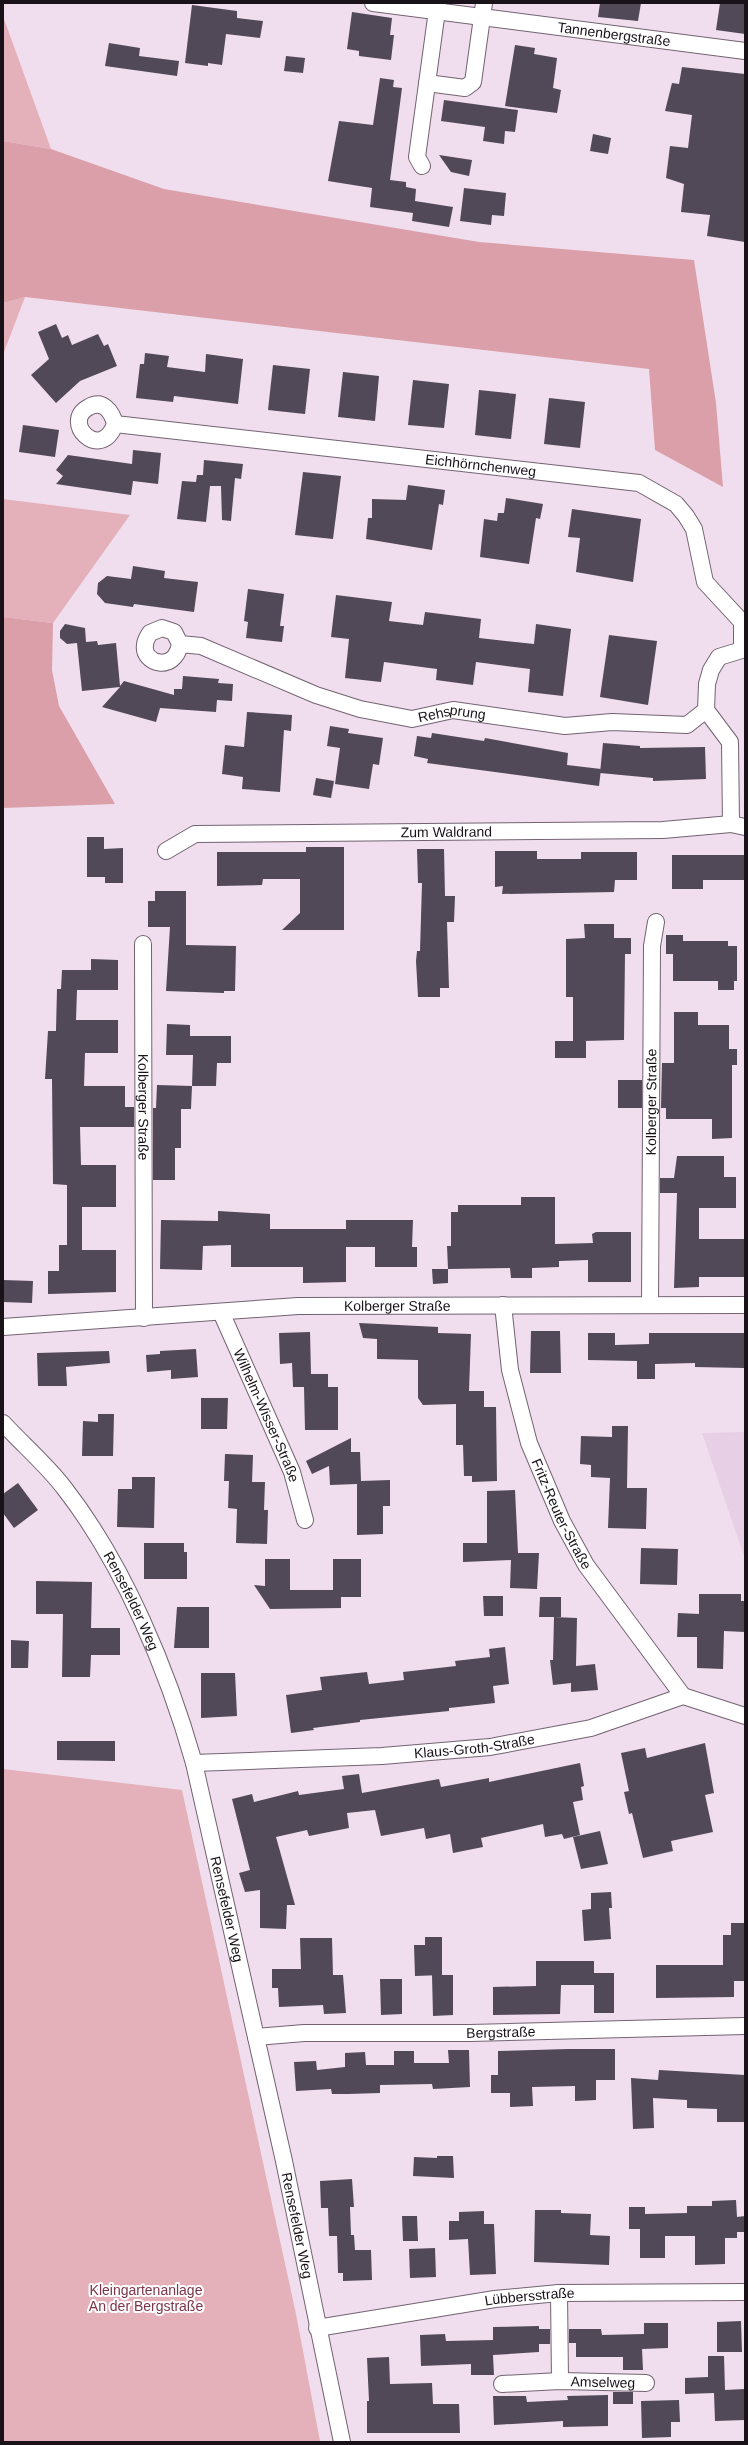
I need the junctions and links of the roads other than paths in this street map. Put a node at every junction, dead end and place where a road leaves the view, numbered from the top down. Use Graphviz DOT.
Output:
graph roads {
  1 [pos="374,3"];
  2 [pos="437,7"];
  3 [pos="483,10"];
  4 [pos="745,51"];
  5 [pos="427,83"];
  6 [pos="422,166"];
  7 [pos="115,424"];
  8 [pos="180,644"];
  9 [pos="743,649"];
  10 [pos="706,710"];
  11 [pos="738,826"];
  12 [pos="166,851"];
  13 [pos="656,922"];
  14 [pos="143,944"];
  15 [pos="502,1305"];
  16 [pos="650,1305"];
  17 [pos="745,1305"];
  18 [pos="221,1312"];
  19 [pos="144,1318"];
  20 [pos="3,1327"];
  21 [pos="3,1423"];
  22 [pos="305,1520"];
  23 [pos="683,1696"];
  24 [pos="745,1716"];
  25 [pos="194,1763"];
  26 [pos="745,2026"];
  27 [pos="256,2036"];
  28 [pos="745,2292"];
  29 [pos="559,2293"];
  30 [pos="317,2328"];
  31 [pos="560,2381"];
  32 [pos="646,2383"];
  33 [pos="502,2384"];
  34 [pos="342,2442"];
  1 -- 2 [label="street, Tannenbergstraße"];
  2 -- 3 [label="street, Tannenbergstraße"];
  2 -- 5 [label="street"];
  3 -- 4 [label="street, Tannenbergstraße"];
  3 -- 5 [label="street"];
  5 -- 6 [label="street"];
  7 -- 9 [label="street, Eichhörnchenweg"];
  8 -- 10 [label="street, Rehsprung"];
  9 -- 10 [label="street"];
  10 -- 11 [label="street, Zum Waldrand"];
  11 -- 12 [label="street, Zum Waldrand"];
  13 -- 16 [label="street, Kolberger Straße"];
  14 -- 19 [label="street, Kolberger Straße"];
  15 -- 16 [label="street, Kolberger Straße"];
  15 -- 18 [label="street, Kolberger Straße"];
  15 -- 23 [label="street, Fritz-Reuter-Straße"];
  16 -- 17 [label="street, Kolberger Straße"];
  18 -- 19 [label="street, Kolberger Straße"];
  18 -- 22 [label="street, Wilhelm-Wisser-Straße"];
  19 -- 20 [label="street, Kolberger Straße"];
  21 -- 25 [label="street, Rensefelder Weg"];
  23 -- 24 [label="street"];
  23 -- 25 [label="street, Klaus-Groth-Straße"];
  25 -- 27 [label="street, Rensefelder Weg"];
  26 -- 27 [label="street, Bergstraße"];
  27 -- 30 [label="street, Rensefelder Weg"];
  28 -- 29 [label="street, Lübbersstraße"];
  29 -- 30 [label="street, Lübbersstraße"];
  29 -- 31 [label="street, Amselweg"];
  30 -- 34 [label="street, Rensefelder Weg"];
  31 -- 32 [label="street, Amselweg"];
  31 -- 33 [label="street, Amselweg"];
}
